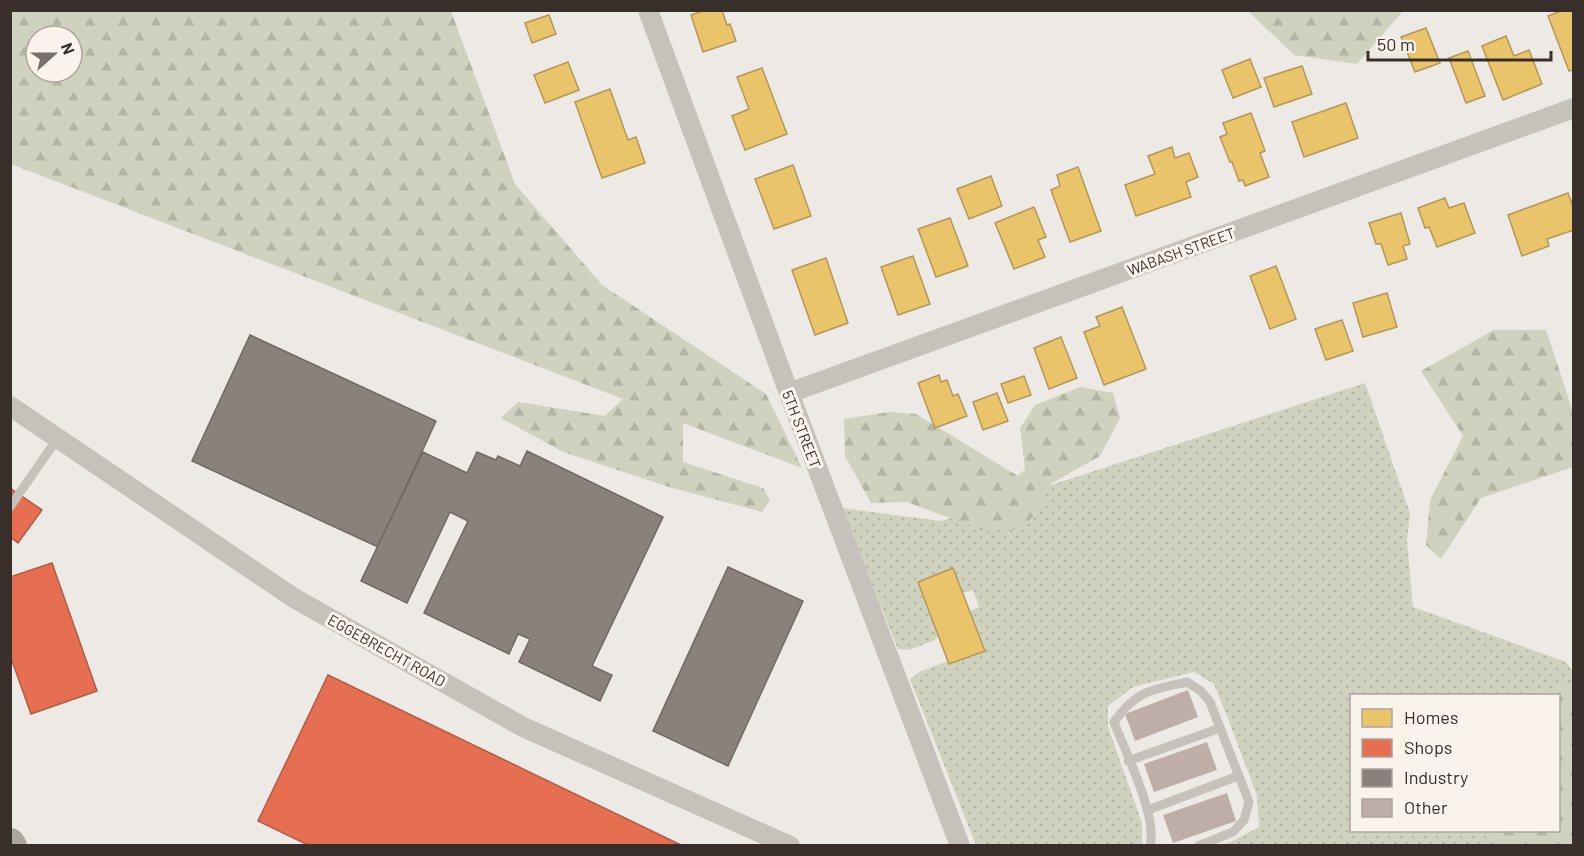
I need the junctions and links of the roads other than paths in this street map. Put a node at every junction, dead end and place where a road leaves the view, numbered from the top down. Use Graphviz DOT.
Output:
graph roads {
  1 [pos="648,10"];
  2 [pos="1574,108"];
  3 [pos="789,393"];
  4 [pos="10,406"];
  5 [pos="57,439"];
  6 [pos="10,507"];
  7 [pos="1220,728"];
  8 [pos="1128,761"];
  9 [pos="1239,776"];
  10 [pos="1148,810"];
  11 [pos="790,846"];
  12 [pos="960,846"];
  13 [pos="1150,846"];
  14 [pos="1198,846"];
  1 -- 3 [label="street, 5TH STREET"];
  2 -- 3 [label="street, WABASH STREET"];
  3 -- 12 [label="street, 5TH STREET"];
  4 -- 5 [label="street, EGGEBRECHT ROAD"];
  5 -- 6 [label="lane"];
  5 -- 11 [label="street, EGGEBRECHT ROAD"];
  7 -- 8 [label="lane"];
  7 -- 8 [label="lane"];
  7 -- 9 [label="lane"];
  8 -- 10 [label="lane"];
  9 -- 10 [label="lane"];
  9 -- 14 [label="lane"];
  10 -- 13 [label="lane"];
}
